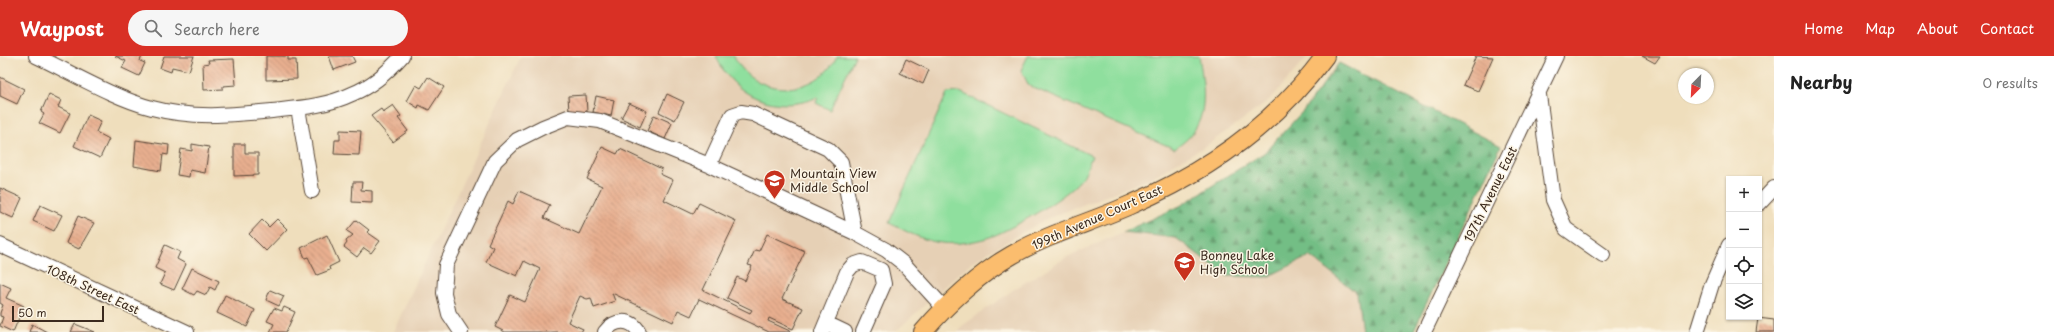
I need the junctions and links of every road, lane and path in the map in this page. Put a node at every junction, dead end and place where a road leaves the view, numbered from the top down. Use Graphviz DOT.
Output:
graph roads {
  1 [pos="36,56"];
  2 [pos="402,56"];
  3 [pos="1325,56"];
  4 [pos="1556,56"];
  5 [pos="1539,95"];
  6 [pos="298,108"];
  7 [pos="709,165"];
  8 [pos="1774,188"];
  9 [pos="312,191"];
  10 [pos="1762,201"];
  11 [pos="855,233"];
  12 [pos="0,245"];
  13 [pos="1728,248"];
  14 [pos="1603,255"];
  15 [pos="944,308"];
  16 [pos="824,327"];
  17 [pos="186,332"];
  18 [pos="461,332"];
  19 [pos="605,332"];
  20 [pos="639,332"];
  21 [pos="845,332"];
  22 [pos="863,332"];
  23 [pos="923,332"];
  24 [pos="1424,332"];
  25 [pos="1697,332"];
  1 -- 6 [label="street"];
  2 -- 6 [label="street"];
  3 -- 15 [label="main road, 199th Avenue Court East"];
  4 -- 5 [label="street, 197th Avenue East"];
  5 -- 14 [label="street"];
  5 -- 24 [label="street, 197th Avenue East"];
  6 -- 9 [label="street"];
  7 -- 11 [label="street"];
  7 -- 11 [label="street"];
  7 -- 18 [label="street"];
  8 -- 10 [label="street"];
  11 -- 15 [label="street"];
  12 -- 17 [label="street, 108th Street East"];
  13 -- 25 [label="street"];
  15 -- 23 [label="main road, 199th Avenue Court East"];
  16 -- 21 [label="street"];
  16 -- 22 [label="street"];
  19 -- 20 [label="street"];
}
